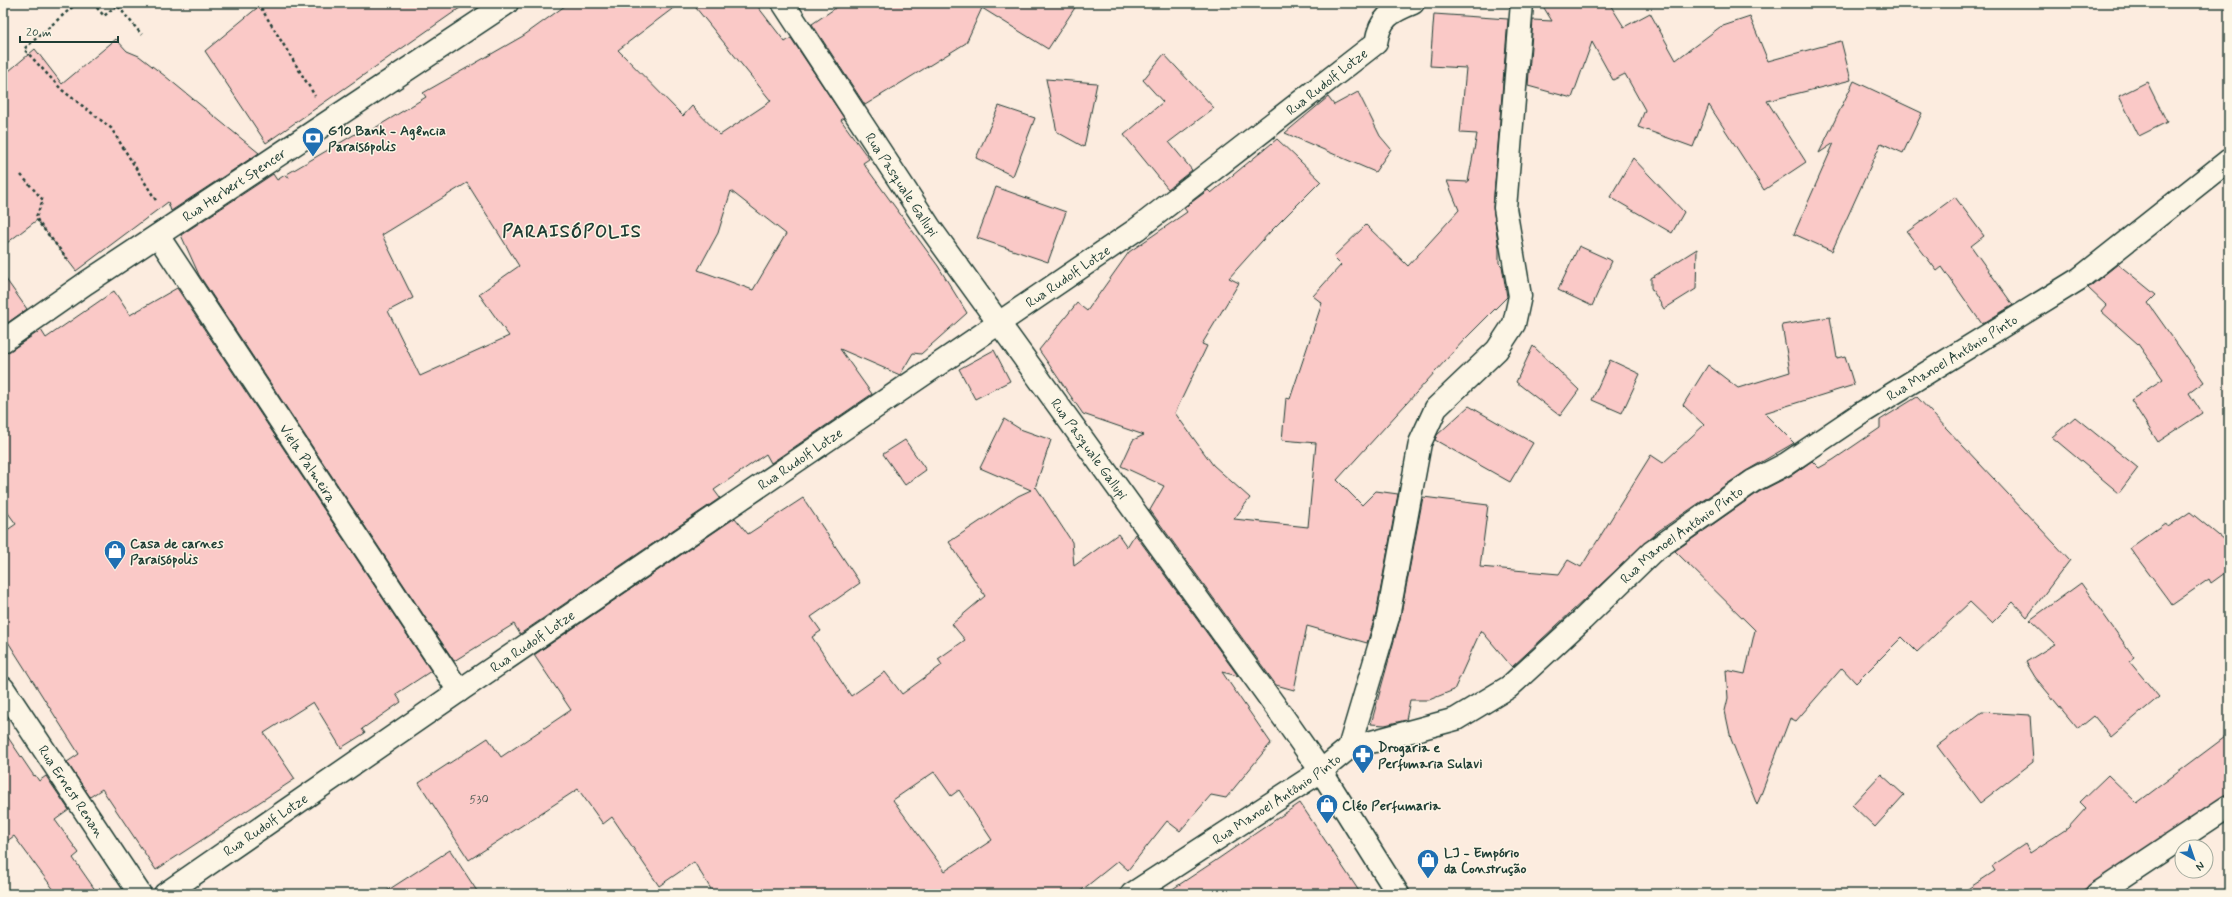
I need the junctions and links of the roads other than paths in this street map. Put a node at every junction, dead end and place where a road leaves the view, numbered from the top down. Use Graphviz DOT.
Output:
graph roads {
  1 [pos="507,3"];
  2 [pos="783,3"];
  3 [pos="1413,3"];
  4 [pos="1522,3"];
  5 [pos="2229,160"];
  6 [pos="165,231"];
  7 [pos="998,324"];
  8 [pos="3,342"];
  9 [pos="3,688"];
  10 [pos="459,690"];
  11 [pos="1349,748"];
  12 [pos="1321,772"];
  13 [pos="2229,806"];
  14 [pos="140,894"];
  15 [pos="165,894"];
  16 [pos="1132,894"];
  17 [pos="1398,894"];
  18 [pos="2097,894"];
  1 -- 6 [label="street, Rua Herbert Spencer"];
  2 -- 7 [label="street, Rua Pasquale Gallupi"];
  3 -- 7 [label="street, Rua Rudolf Lotze"];
  4 -- 11 [label="street"];
  5 -- 11 [label="street, Rua Manoel Antônio Pinto"];
  6 -- 8 [label="street, Rua Herbert Spencer"];
  6 -- 10 [label="street, Viela Palmeira"];
  7 -- 10 [label="street, Rua Rudolf Lotze"];
  7 -- 12 [label="street, Rua Pasquale Gallupi"];
  9 -- 14 [label="street, Rua Ernest Renan"];
  10 -- 15 [label="street, Rua Rudolf Lotze"];
  11 -- 12 [label="street, Rua Manoel Antônio Pinto"];
  12 -- 16 [label="street, Rua Manoel Antônio Pinto"];
  12 -- 17 [label="street, Rua Pasquale Gallupi"];
  13 -- 18 [label="street"];
}
